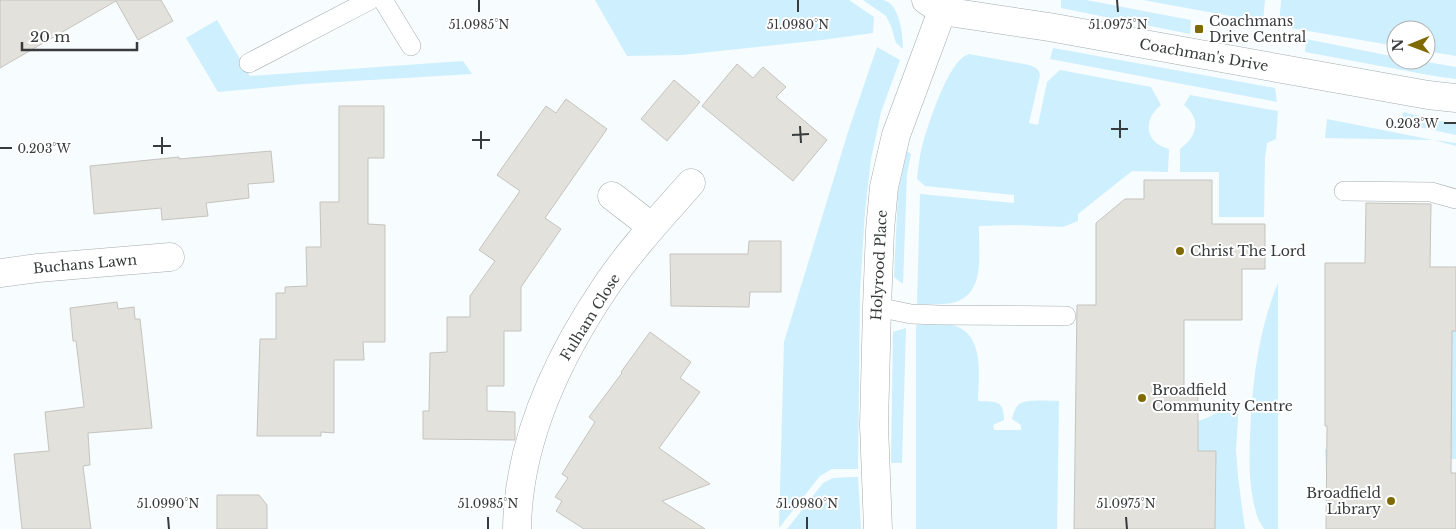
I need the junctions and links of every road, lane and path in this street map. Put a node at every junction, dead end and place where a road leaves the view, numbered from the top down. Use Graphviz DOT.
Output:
graph roads {
  1 [pos="370,0"];
  2 [pos="383,0"];
  3 [pos="934,6"];
  4 [pos="411,46"];
  5 [pos="249,63"];
  6 [pos="1456,98"];
  7 [pos="691,183"];
  8 [pos="1344,191"];
  9 [pos="612,196"];
  10 [pos="1456,199"];
  11 [pos="652,227"];
  12 [pos="170,257"];
  13 [pos="0,273"];
  14 [pos="877,307"];
  15 [pos="1066,316"];
  16 [pos="517,529"];
  17 [pos="878,529"];
  1 -- 5 [label="lane"];
  2 -- 4 [label="lane"];
  3 -- 6 [label="street, Coachman's Drive"];
  3 -- 14 [label="street, Holyrood Place"];
  7 -- 11 [label="street, Fulham Close"];
  8 -- 10 [label="lane"];
  9 -- 11 [label="street"];
  11 -- 16 [label="street, Fulham Close"];
  12 -- 13 [label="street, Buchans Lawn"];
  14 -- 15 [label="lane"];
  14 -- 17 [label="street, Holyrood Place"];
}
